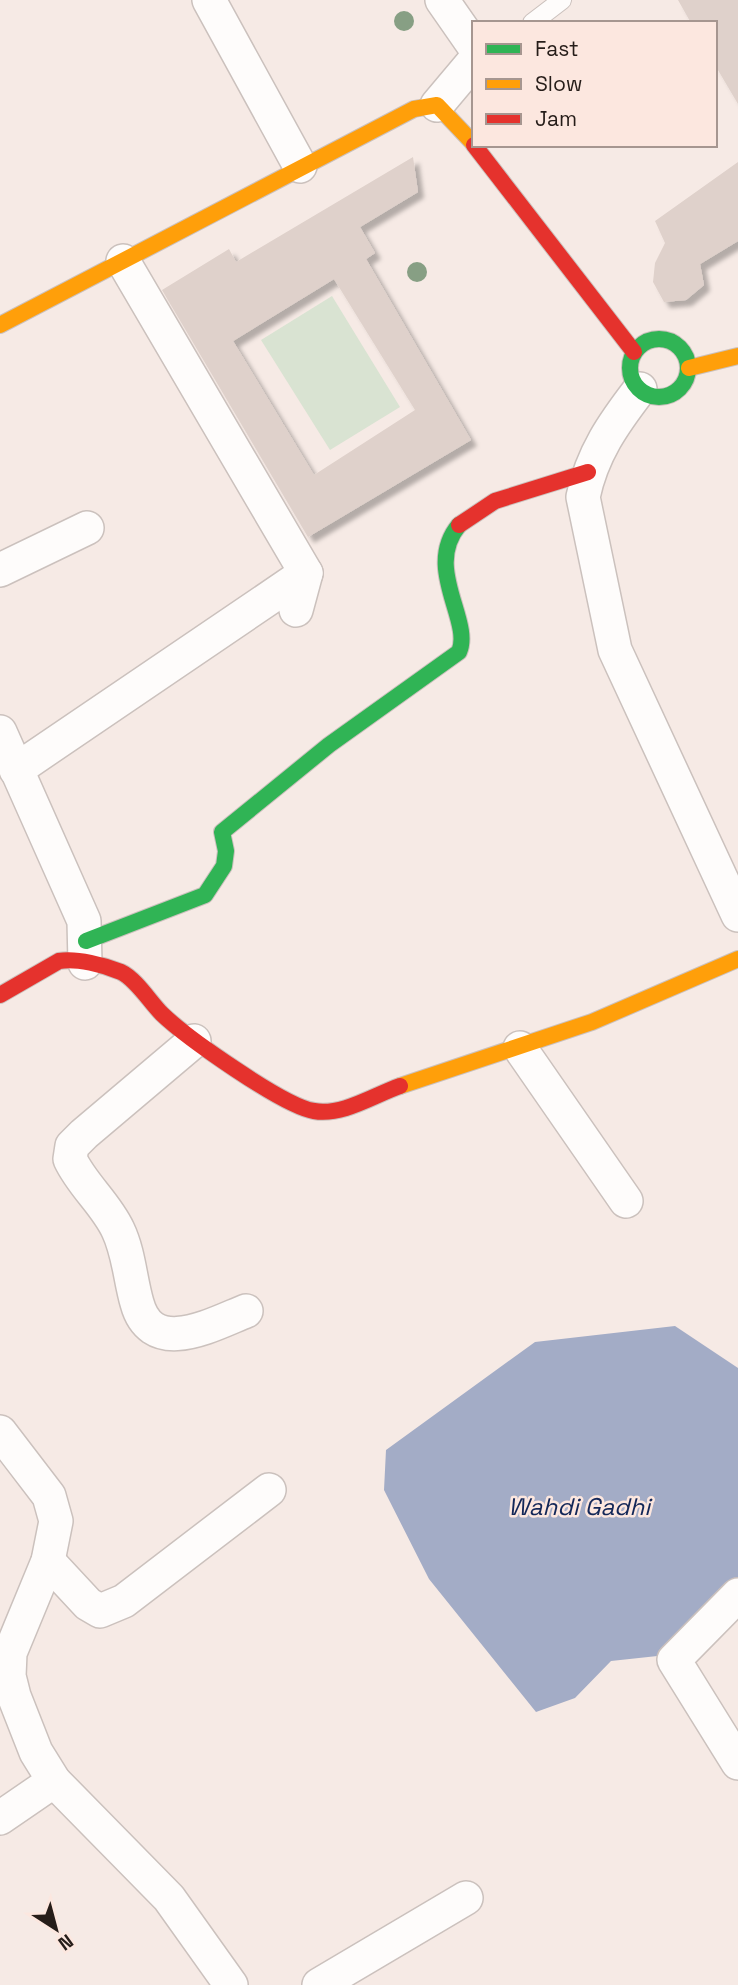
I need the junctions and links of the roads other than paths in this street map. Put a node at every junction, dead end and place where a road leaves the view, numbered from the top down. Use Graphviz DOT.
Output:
graph roads {
  1 [pos="209,0"];
  2 [pos="442,0"];
  3 [pos="562,0"];
  4 [pos="535,21"];
  5 [pos="472,43"];
  6 [pos="472,63"];
  7 [pos="437,105"];
  8 [pos="472,143"];
  9 [pos="476,147"];
  10 [pos="300,166"];
  11 [pos="123,261"];
  12 [pos="0,325"];
  13 [pos="634,352"];
  14 [pos="738,356"];
  15 [pos="689,368"];
  16 [pos="640,389"];
  17 [pos="588,472"];
  18 [pos="87,527"];
  19 [pos="0,570"];
  20 [pos="306,573"];
  21 [pos="296,610"];
  22 [pos="0,732"];
  23 [pos="16,769"];
  24 [pos="738,915"];
  25 [pos="85,952"];
  26 [pos="738,959"];
  27 [pos="0,995"];
  28 [pos="194,1041"];
  29 [pos="520,1048"];
  30 [pos="626,1201"];
  31 [pos="246,1311"];
  32 [pos="0,1432"];
  33 [pos="269,1490"];
  34 [pos="48,1561"];
  35 [pos="738,1595"];
  36 [pos="738,1613"];
  37 [pos="699,1635"];
  38 [pos="738,1763"];
  39 [pos="54,1781"];
  40 [pos="0,1818"];
  41 [pos="466,1898"];
  42 [pos="230,1985"];
  43 [pos="319,1985"];
  1 -- 10 [label="street"];
  2 -- 5 [label="street"];
  3 -- 4 [label="lane"];
  6 -- 7 [label="street"];
  7 -- 8 [label="street"];
  7 -- 10 [label="street"];
  9 -- 13 [label="street"];
  10 -- 11 [label="street"];
  11 -- 12 [label="street"];
  11 -- 20 [label="street"];
  13 -- 15 [label="street"];
  13 -- 16 [label="street"];
  14 -- 15 [label="street"];
  15 -- 16 [label="street"];
  16 -- 17 [label="street"];
  17 -- 24 [label="street"];
  17 -- 25 [label="street"];
  18 -- 19 [label="street"];
  20 -- 21 [label="street"];
  20 -- 23 [label="street"];
  22 -- 23 [label="street"];
  23 -- 25 [label="street"];
  25 -- 27 [label="street"];
  25 -- 28 [label="street"];
  26 -- 29 [label="street"];
  28 -- 29 [label="street"];
  28 -- 31 [label="street"];
  29 -- 30 [label="street"];
  32 -- 34 [label="street"];
  33 -- 34 [label="street"];
  34 -- 39 [label="street"];
  35 -- 37 [label="street"];
  36 -- 37 [label="street"];
  37 -- 38 [label="street"];
  39 -- 40 [label="street"];
  39 -- 42 [label="street"];
  41 -- 43 [label="street"];
}
